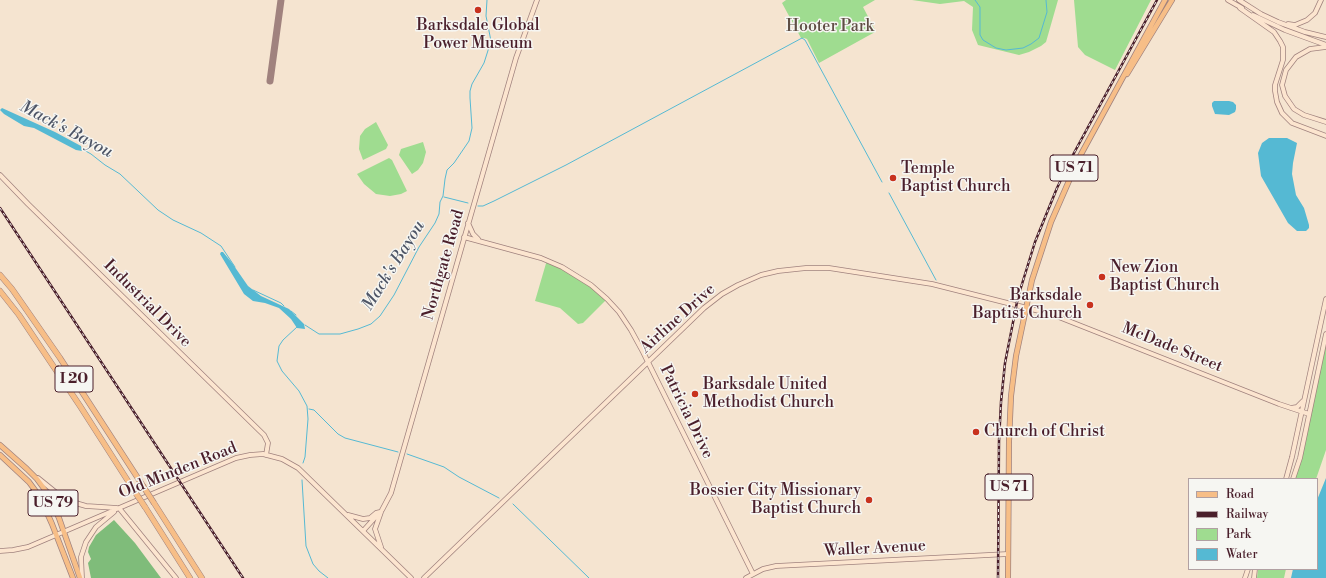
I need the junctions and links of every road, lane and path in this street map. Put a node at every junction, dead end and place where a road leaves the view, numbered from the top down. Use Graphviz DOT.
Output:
graph roads {
  1 [pos="537,0"];
  2 [pos="1165,0"];
  3 [pos="1172,0"];
  4 [pos="1228,0"];
  5 [pos="1239,0"];
  6 [pos="1321,0"];
  7 [pos="1240,8"];
  8 [pos="1157,14"];
  9 [pos="1162,18"];
  10 [pos="1278,22"];
  11 [pos="1326,37"];
  12 [pos="1326,46"];
  13 [pos="1122,80"];
  14 [pos="1326,122"];
  15 [pos="1326,136"];
  16 [pos="0,175"];
  17 [pos="468,223"];
  18 [pos="464,237"];
  19 [pos="480,241"];
  20 [pos="0,275"];
  21 [pos="0,291"];
  22 [pos="1326,299"];
  23 [pos="1026,308"];
  24 [pos="1326,334"];
  25 [pos="648,362"];
  26 [pos="1305,399"];
  27 [pos="1291,408"];
  28 [pos="1302,413"];
  29 [pos="1309,414"];
  30 [pos="1300,422"];
  31 [pos="0,445"];
  32 [pos="0,455"];
  33 [pos="266,455"];
  34 [pos="27,469"];
  35 [pos="1286,478"];
  36 [pos="1294,478"];
  37 [pos="119,508"];
  38 [pos="381,512"];
  39 [pos="346,515"];
  40 [pos="64,531"];
  41 [pos="363,531"];
  42 [pos="56,534"];
  43 [pos="382,550"];
  44 [pos="0,551"];
  45 [pos="1008,554"];
  46 [pos="753,574"];
  47 [pos="73,578"];
  48 [pos="81,578"];
  49 [pos="176,578"];
  50 [pos="190,578"];
  51 [pos="202,578"];
  52 [pos="411,578"];
  53 [pos="424,578"];
  54 [pos="746,578"];
  55 [pos="1008,578"];
  1 -- 17 [label="main road, Northgate Road"];
  2 -- 8 [label="main road, US 71"];
  3 -- 9 [label="main road, US 71"];
  4 -- 7 [label="main road"];
  5 -- 10 [label="main road"];
  6 -- 10 [label="main road"];
  7 -- 12 [label="main road"];
  7 -- 15 [label="main road"];
  8 -- 9 [label="main road"];
  8 -- 13 [label="main road, US 71"];
  9 -- 13 [label="main road, US 71"];
  10 -- 11 [label="main road"];
  12 -- 14 [label="main road"];
  13 -- 23 [label="main road, US 71"];
  16 -- 33 [label="main road, Industrial Drive"];
  17 -- 18 [label="main road, Northgate Road"];
  17 -- 19 [label="main road"];
  18 -- 19 [label="main road, Patricia Drive"];
  18 -- 38 [label="main road, Northgate Road"];
  19 -- 25 [label="main road, Patricia Drive"];
  20 -- 51 [label="highway, I 20, bridge"];
  21 -- 50 [label="highway, I 20, bridge"];
  22 -- 26 [label="main road"];
  23 -- 25 [label="main road, Airline Drive"];
  23 -- 27 [label="main road, McDade Street"];
  23 -- 45 [label="main road, US 71"];
  24 -- 29 [label="main road"];
  25 -- 46 [label="main road, Patricia Drive"];
  25 -- 53 [label="main road, Airline Drive"];
  26 -- 27 [label="main road"];
  26 -- 28 [label="main road"];
  27 -- 28 [label="main road, McDade Street"];
  27 -- 30 [label="main road"];
  28 -- 29 [label="main road, McDade Street"];
  28 -- 30 [label="main road"];
  29 -- 36 [label="main road"];
  30 -- 35 [label="main road"];
  31 -- 34 [label="main road, US 79"];
  32 -- 42 [label="main road, US 79"];
  33 -- 37 [label="main road, Old Minden Road"];
  33 -- 39 [label="main road, Old Minden Road"];
  34 -- 37 [label="main road"];
  34 -- 40 [label="main road, US 79"];
  37 -- 40 [label="main road, Old Minden Road"];
  37 -- 48 [label="main road"];
  37 -- 49 [label="main road"];
  38 -- 39 [label="main road"];
  38 -- 41 [label="main road, Northgate Road"];
  38 -- 43 [label="main road"];
  39 -- 41 [label="main road, Old Minden Road"];
  40 -- 42 [label="main road, Old Minden Road"];
  40 -- 48 [label="main road, US 79"];
  41 -- 43 [label="main road, Old Minden Road"];
  42 -- 44 [label="main road, Old Minden Road"];
  42 -- 47 [label="main road, US 79"];
  43 -- 52 [label="main road, Old Minden Road"];
  45 -- 46 [label="main road, Waller Avenue"];
  45 -- 55 [label="main road, US 71"];
  46 -- 54 [label="main road, Waller Avenue"];
}
